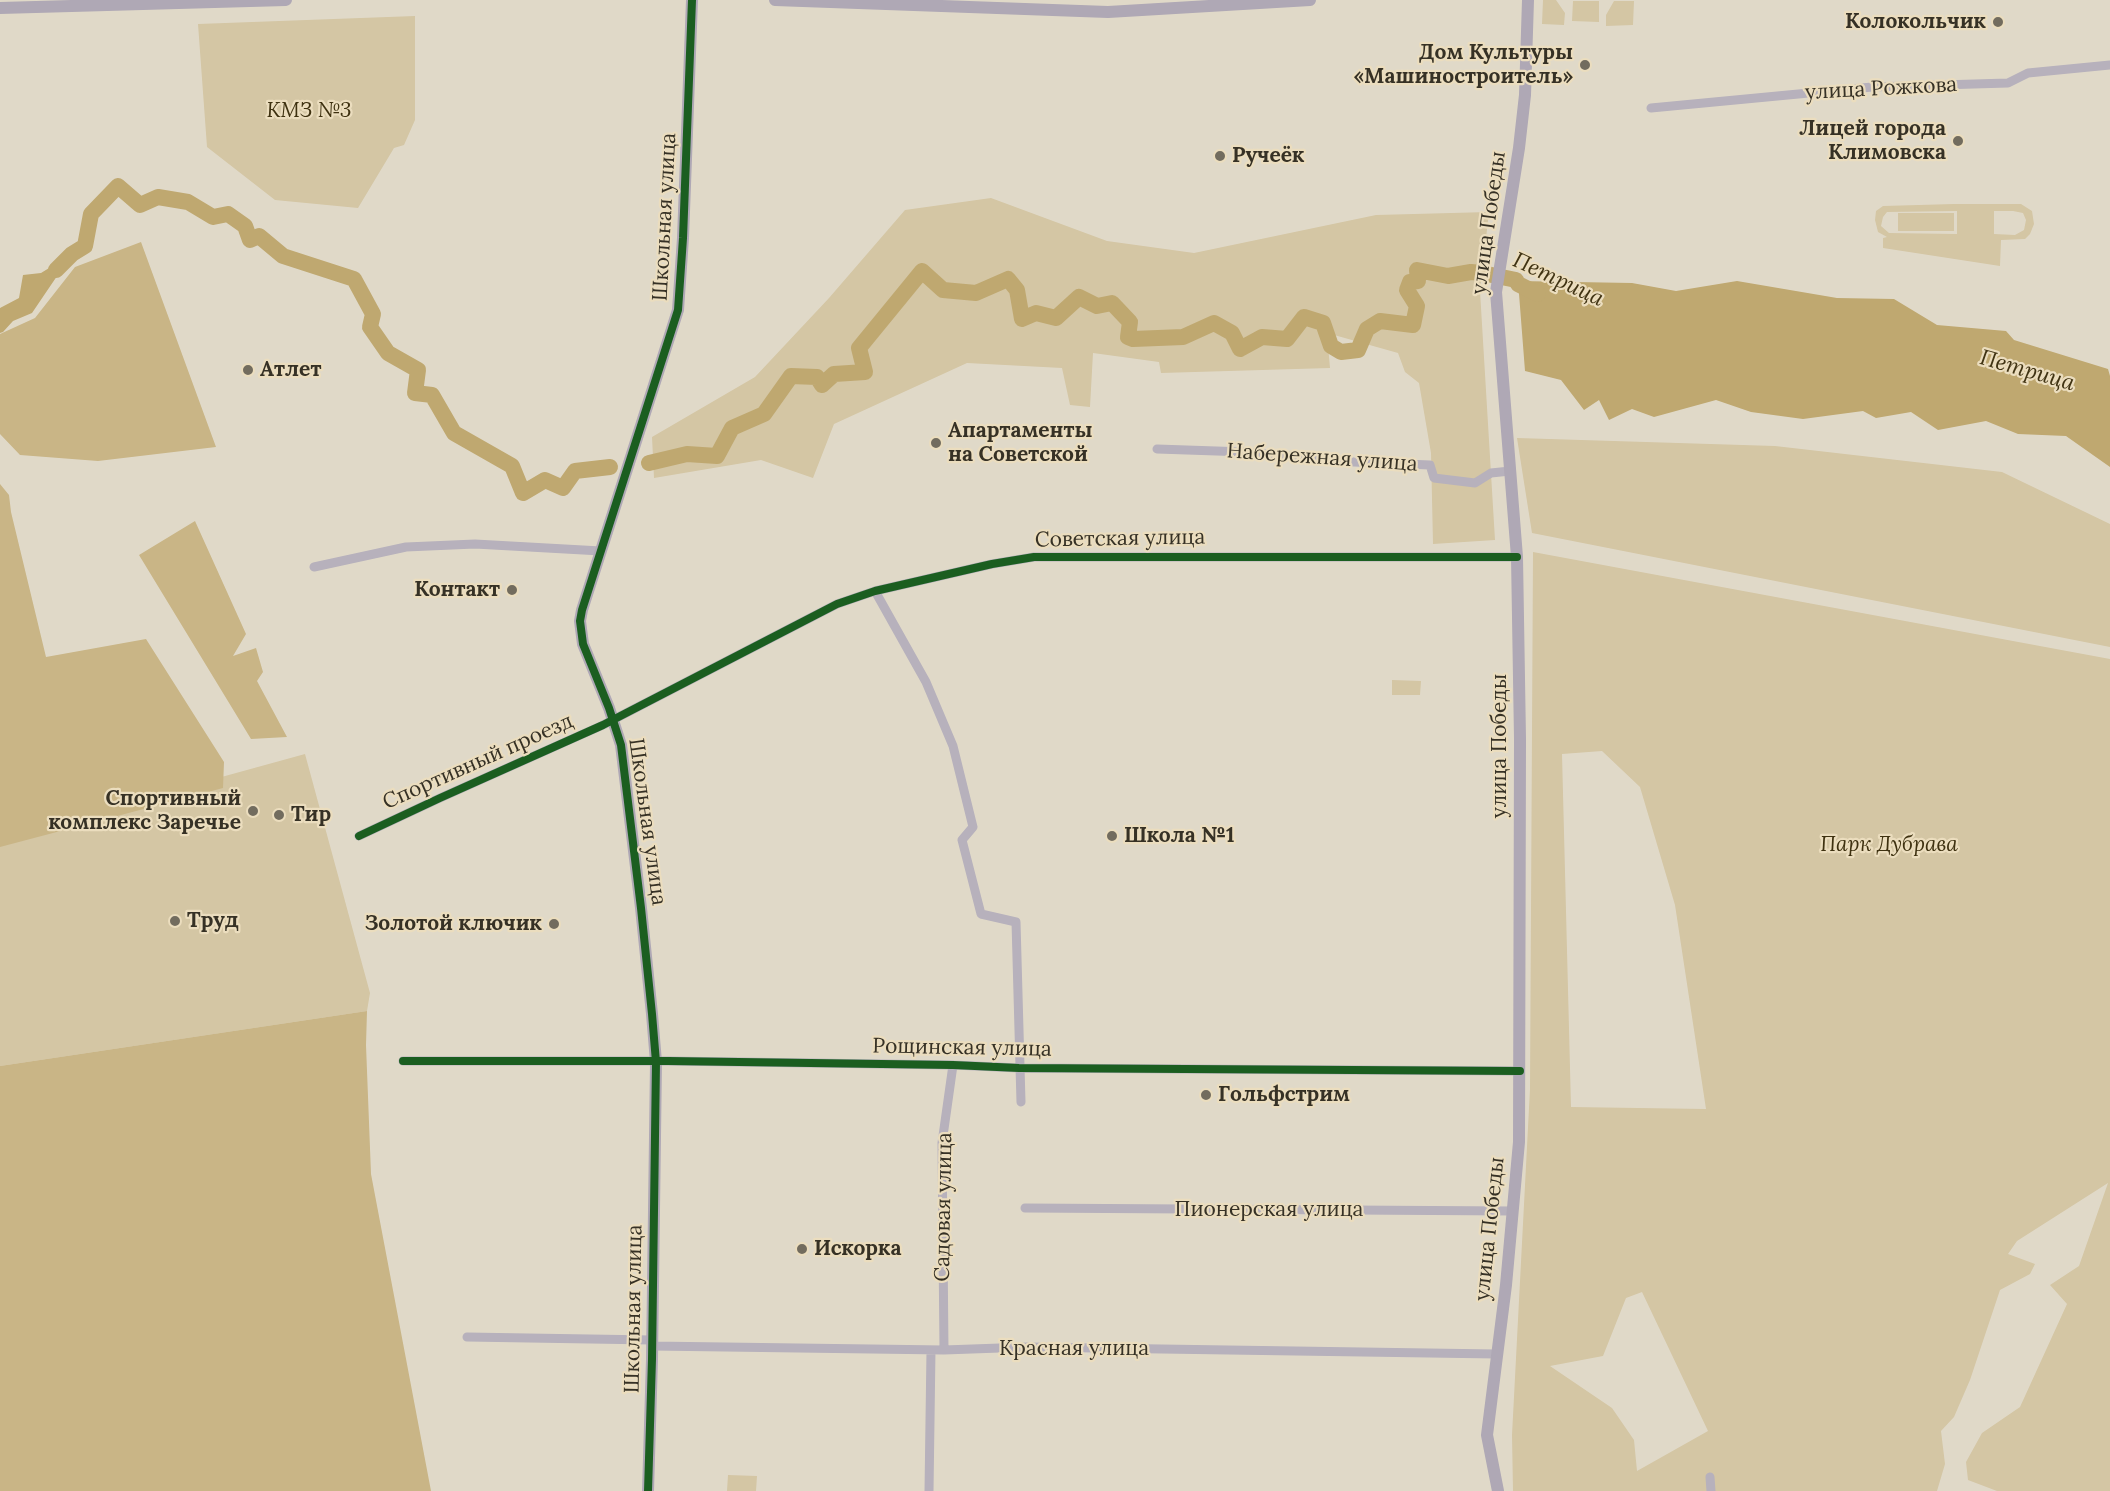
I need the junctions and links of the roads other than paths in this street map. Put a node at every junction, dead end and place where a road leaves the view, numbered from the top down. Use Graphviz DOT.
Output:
graph roads {
  1 [pos="286,0"];
  2 [pos="692,0"];
  3 [pos="775,0"];
  4 [pos="1311,0"];
  5 [pos="1528,0"];
  6 [pos="0,8"];
  7 [pos="2110,65"];
  8 [pos="1650,108"];
  9 [pos="1157,449"];
  10 [pos="1510,471"];
  11 [pos="601,551"];
  12 [pos="1517,557"];
  13 [pos="314,567"];
  14 [pos="875,591"];
  15 [pos="613,720"];
  16 [pos="359,836"];
  17 [pos="403,1061"];
  18 [pos="656,1062"];
  19 [pos="953,1065"];
  20 [pos="1019,1068"];
  21 [pos="1520,1071"];
  22 [pos="1021,1102"];
  23 [pos="1025,1208"];
  24 [pos="1513,1211"];
  25 [pos="467,1336"];
  26 [pos="652,1343"];
  27 [pos="931,1350"];
  28 [pos="944,1350"];
  29 [pos="1496,1354"];
  30 [pos="1710,1477"];
  31 [pos="648,1491"];
  32 [pos="929,1491"];
  33 [pos="1498,1491"];
  34 [pos="1711,1491"];
  1 -- 6 [label="main road"];
  2 -- 11 [label="main road, Школьная улица"];
  3 -- 4 [label="main road"];
  5 -- 10 [label="main road, улица Победы"];
  7 -- 8 [label="street, улица Рожкова"];
  9 -- 10 [label="street, Набережная улица"];
  10 -- 12 [label="main road, улица Победы"];
  11 -- 13 [label="street"];
  11 -- 15 [label="main road, Школьная улица"];
  12 -- 14 [label="street, Советская улица"];
  12 -- 21 [label="main road, улица Победы"];
  14 -- 15 [label="street, Советская улица"];
  14 -- 20 [label="street"];
  15 -- 16 [label="street, Спортивный проезд"];
  15 -- 18 [label="main road, Школьная улица"];
  17 -- 18 [label="street, Рощинская улица"];
  18 -- 19 [label="street, Рощинская улица"];
  18 -- 26 [label="main road, Школьная улица"];
  19 -- 20 [label="street, Рощинская улица"];
  19 -- 28 [label="street, Садовая улица"];
  20 -- 21 [label="street, Рощинская улица"];
  20 -- 22 [label="street"];
  21 -- 24 [label="main road, улица Победы"];
  23 -- 24 [label="street, Пионерская улица"];
  24 -- 29 [label="main road, улица Победы"];
  25 -- 26 [label="street, Красная улица"];
  26 -- 27 [label="street, Красная улица"];
  26 -- 31 [label="main road, Школьная улица"];
  27 -- 28 [label="street, Красная улица"];
  27 -- 32 [label="street"];
  28 -- 29 [label="street, Красная улица"];
  29 -- 33 [label="main road, улица Победы"];
  30 -- 34 [label="street"];
}
